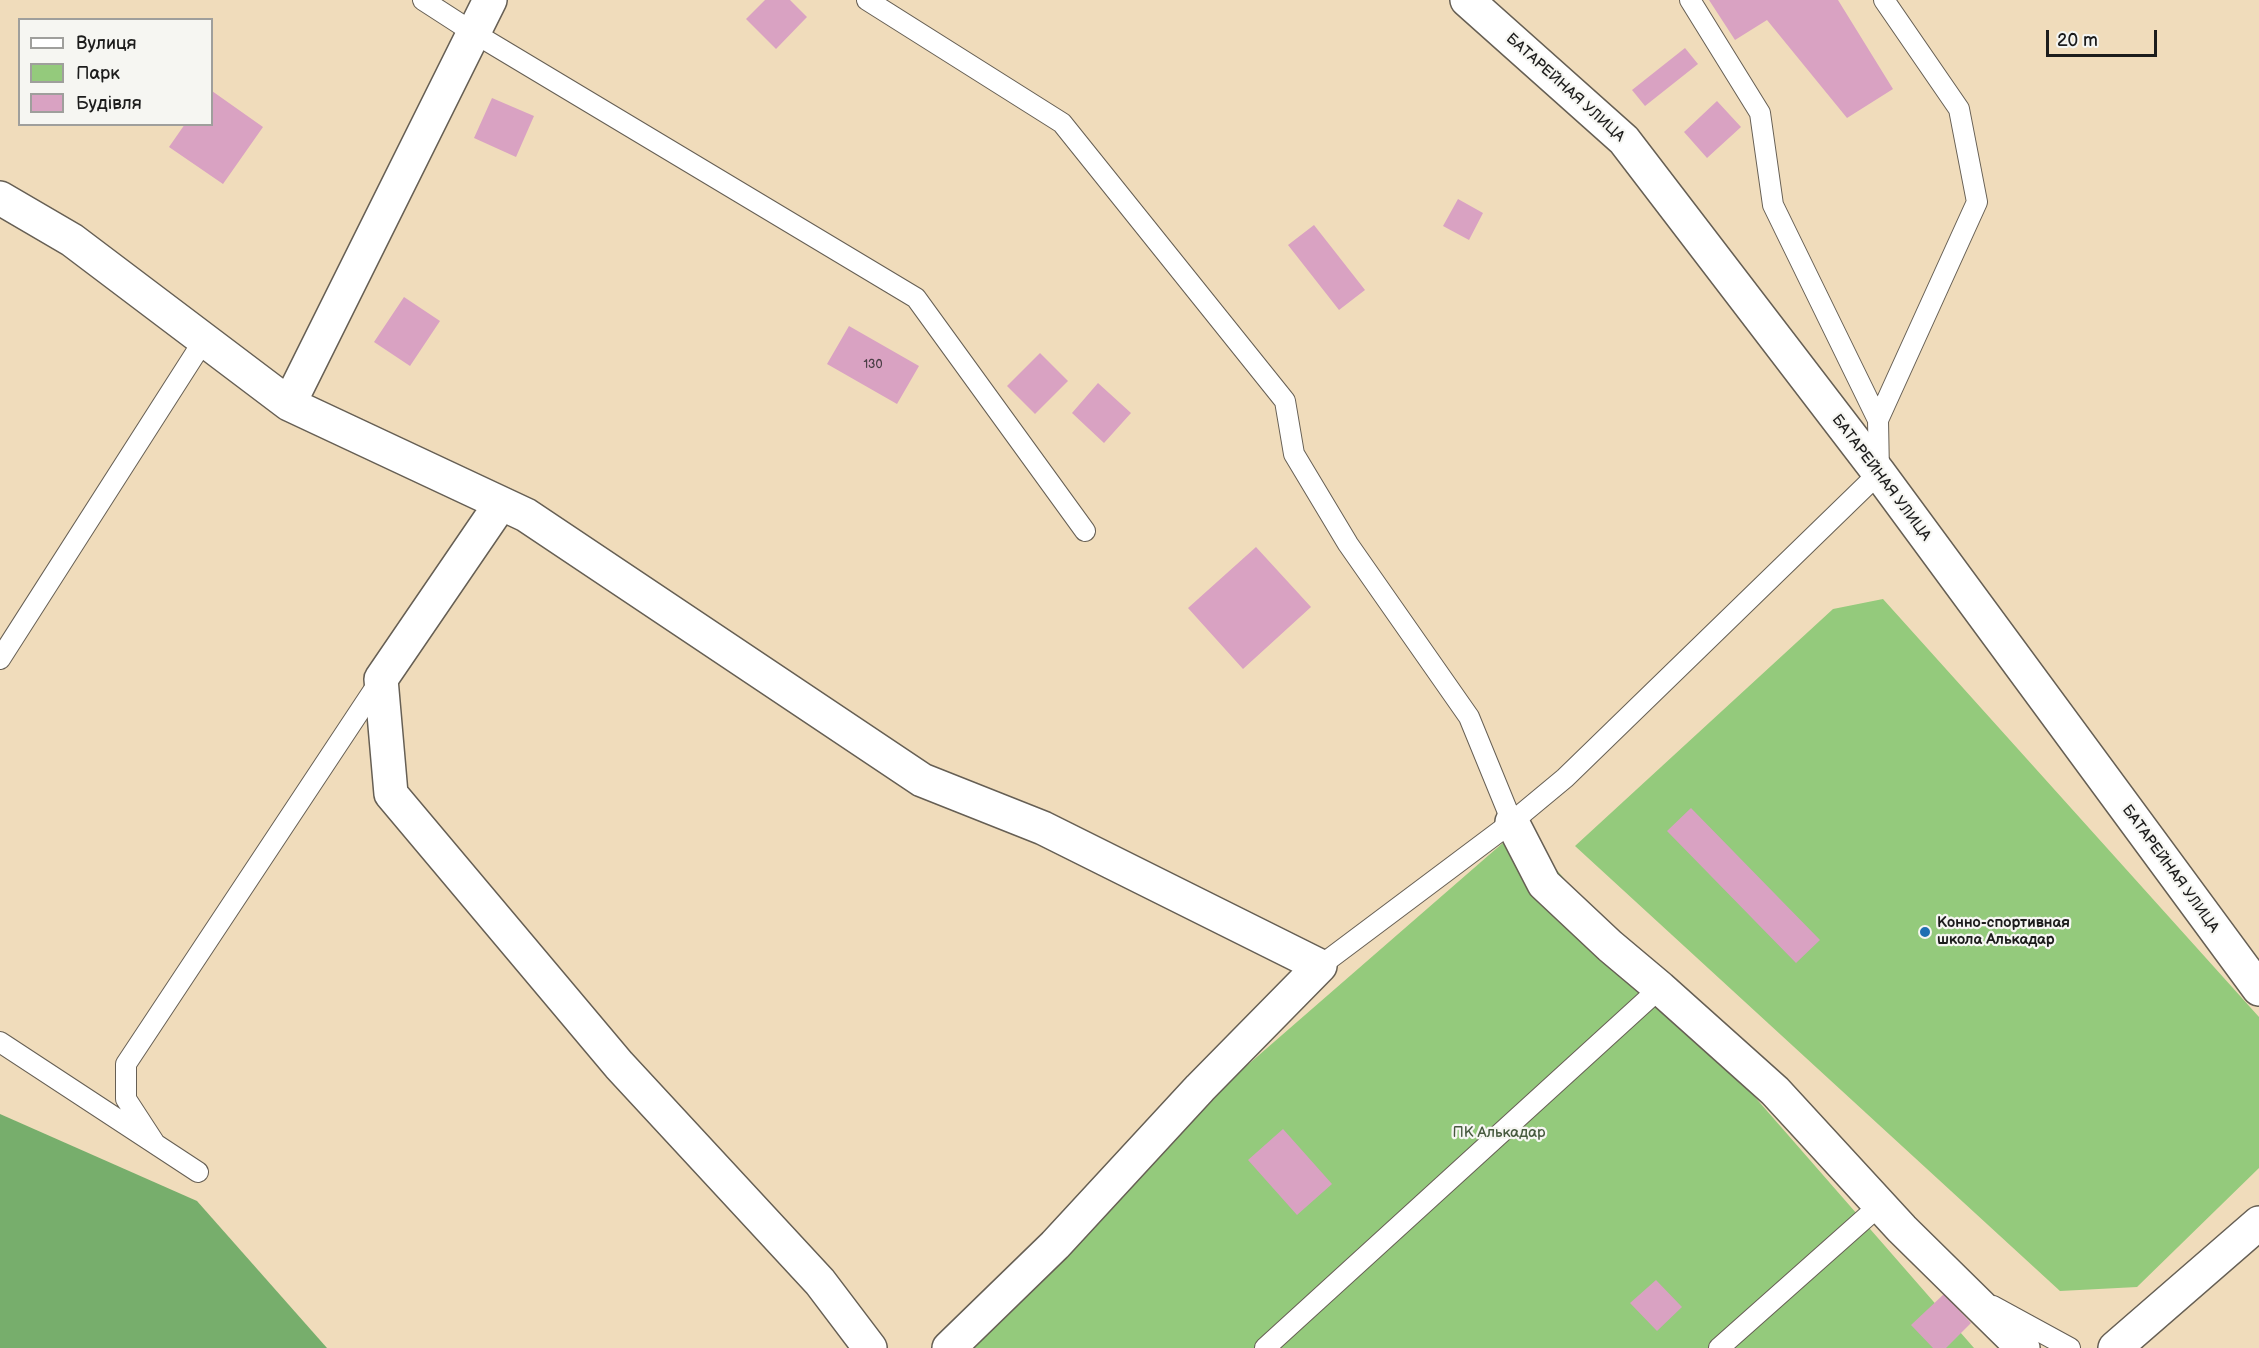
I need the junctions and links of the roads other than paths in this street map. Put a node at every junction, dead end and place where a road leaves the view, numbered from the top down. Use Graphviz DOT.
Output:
graph roads {
  1 [pos="423,0"];
  2 [pos="490,0"];
  3 [pos="867,0"];
  4 [pos="1467,0"];
  5 [pos="1690,0"];
  6 [pos="1884,0"];
  7 [pos="474,33"];
  8 [pos="0,198"];
  9 [pos="204,340"];
  10 [pos="289,404"];
  11 [pos="1878,420"];
  12 [pos="1879,473"];
  13 [pos="493,515"];
  14 [pos="1085,531"];
  15 [pos="0,659"];
  16 [pos="381,679"];
  17 [pos="1512,822"];
  18 [pos="1320,966"];
  19 [pos="1660,988"];
  20 [pos="2259,989"];
  21 [pos="0,1042"];
  22 [pos="154,1142"];
  23 [pos="198,1172"];
  24 [pos="1880,1205"];
  25 [pos="2259,1223"];
  26 [pos="1964,1290"];
  27 [pos="870,1348"];
  28 [pos="949,1348"];
  29 [pos="1265,1348"];
  30 [pos="1719,1348"];
  31 [pos="2023,1348"];
  32 [pos="2070,1348"];
  33 [pos="2115,1348"];
  1 -- 7 [label="lane"];
  2 -- 7 [label="street"];
  3 -- 17 [label="lane"];
  4 -- 12 [label="street, БАТАРЕЙНАЯ УЛИЦА"];
  5 -- 11 [label="lane"];
  6 -- 11 [label="lane"];
  7 -- 10 [label="street"];
  7 -- 14 [label="lane"];
  8 -- 9 [label="street"];
  9 -- 10 [label="street"];
  9 -- 15 [label="lane"];
  10 -- 18 [label="street"];
  11 -- 12 [label="lane"];
  12 -- 17 [label="lane"];
  12 -- 20 [label="street, БАТАРЕЙНАЯ УЛИЦА"];
  13 -- 16 [label="street"];
  16 -- 22 [label="lane"];
  16 -- 27 [label="street"];
  17 -- 18 [label="lane"];
  17 -- 19 [label="street"];
  18 -- 28 [label="street"];
  19 -- 24 [label="street"];
  19 -- 29 [label="lane"];
  21 -- 22 [label="lane"];
  22 -- 23 [label="lane"];
  24 -- 26 [label="street"];
  24 -- 30 [label="lane"];
  25 -- 33 [label="street"];
  26 -- 31 [label="street"];
  26 -- 32 [label="lane"];
}
